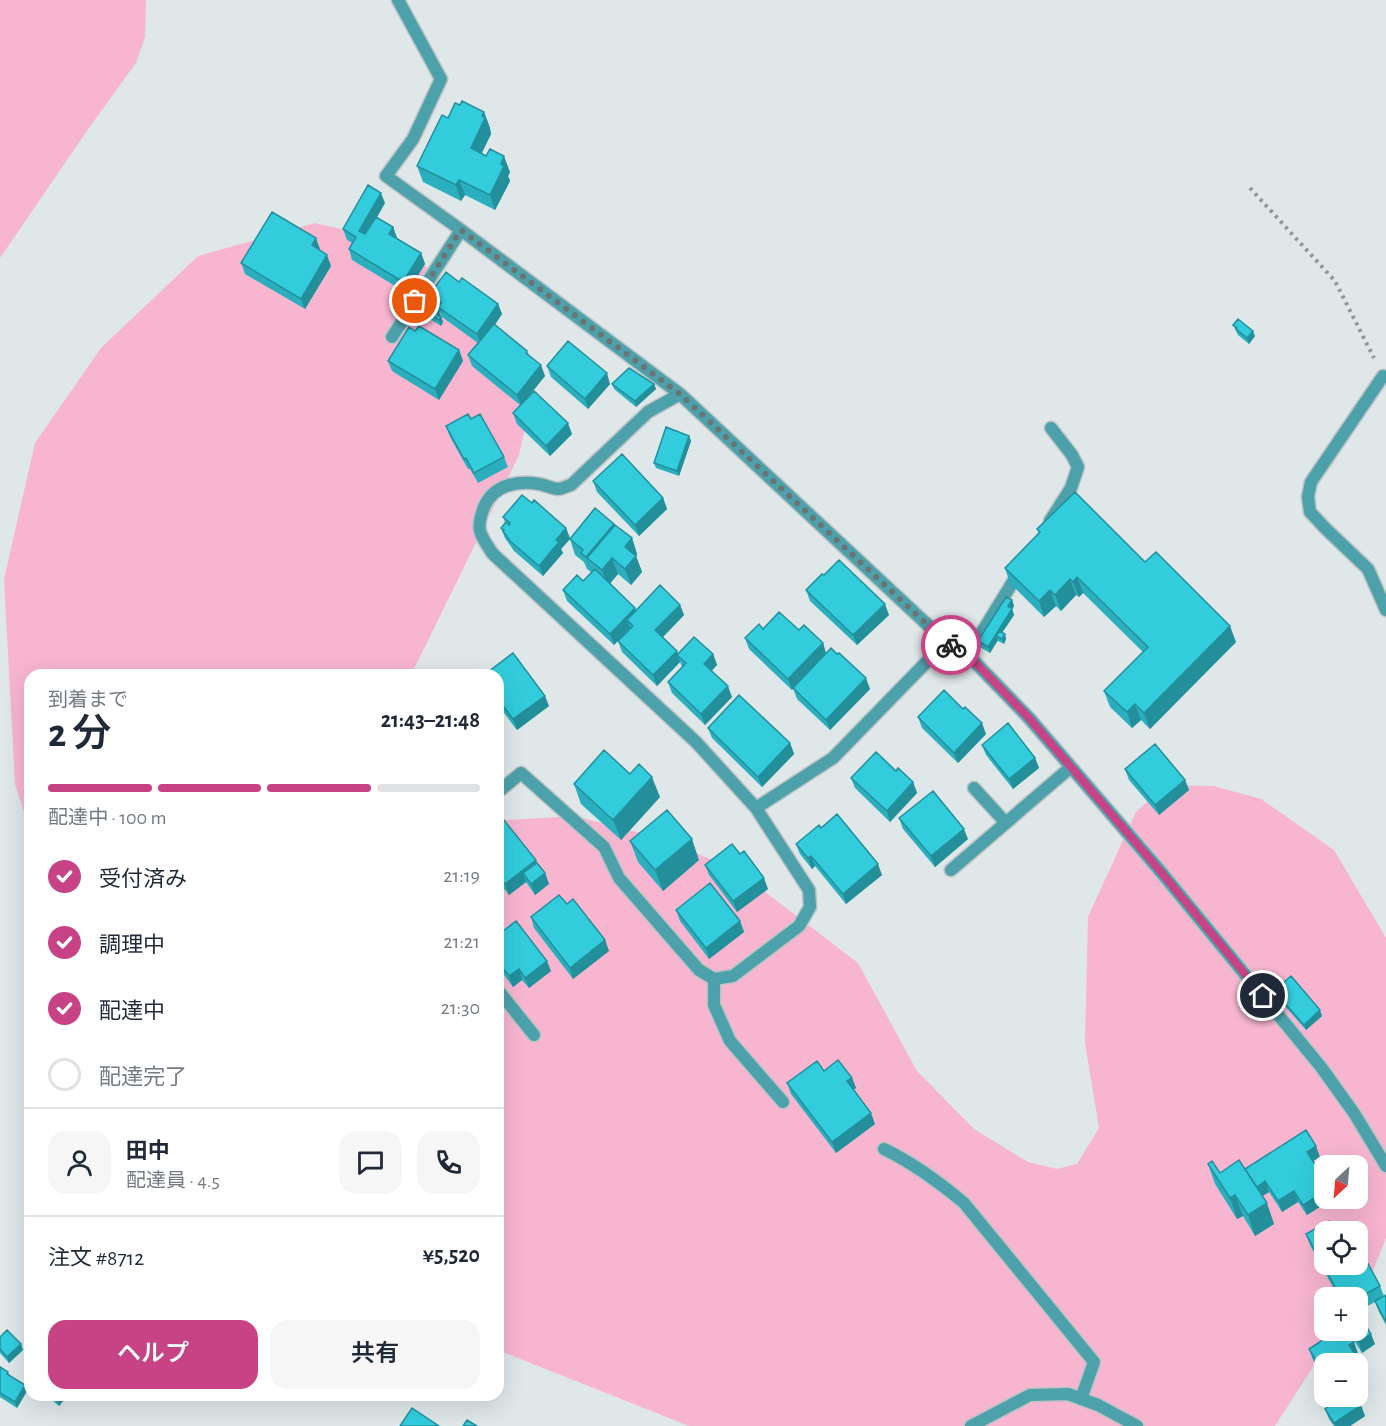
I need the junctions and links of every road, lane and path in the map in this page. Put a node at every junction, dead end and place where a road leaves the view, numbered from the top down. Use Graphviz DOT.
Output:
graph roads {
  1 [pos="398,0"];
  2 [pos="1250,188"];
  3 [pos="461,230"];
  4 [pos="392,337"];
  5 [pos="1383,376"];
  6 [pos="680,394"];
  7 [pos="1051,428"];
  8 [pos="1047,527"];
  9 [pos="1028,557"];
  10 [pos="1386,610"];
  11 [pos="946,642"];
  12 [pos="968,655"];
  13 [pos="1071,767"];
  14 [pos="504,787"];
  15 [pos="974,788"];
  16 [pos="756,808"];
  17 [pos="1006,823"];
  18 [pos="951,870"];
  19 [pos="714,979"];
  20 [pos="504,998"];
  21 [pos="534,1035"];
  22 [pos="783,1102"];
  23 [pos="884,1149"];
  24 [pos="1386,1167"];
  25 [pos="1082,1399"];
  26 [pos="971,1426"];
  27 [pos="1137,1426"];
  1 -- 3 [label="street"];
  2 -- 5 [label="path"];
  3 -- 4 [label="street"];
  3 -- 6 [label="street"];
  5 -- 10 [label="street"];
  6 -- 11 [label="street"];
  6 -- 16 [label="street"];
  7 -- 8 [label="street"];
  9 -- 12 [label="street"];
  11 -- 12 [label="street"];
  11 -- 16 [label="street"];
  12 -- 13 [label="street"];
  13 -- 17 [label="street"];
  13 -- 24 [label="street"];
  14 -- 19 [label="street"];
  15 -- 17 [label="street"];
  16 -- 19 [label="street"];
  17 -- 18 [label="street"];
  19 -- 22 [label="street"];
  20 -- 21 [label="street"];
  23 -- 25 [label="street"];
  25 -- 26 [label="street"];
  25 -- 27 [label="street"];
}
